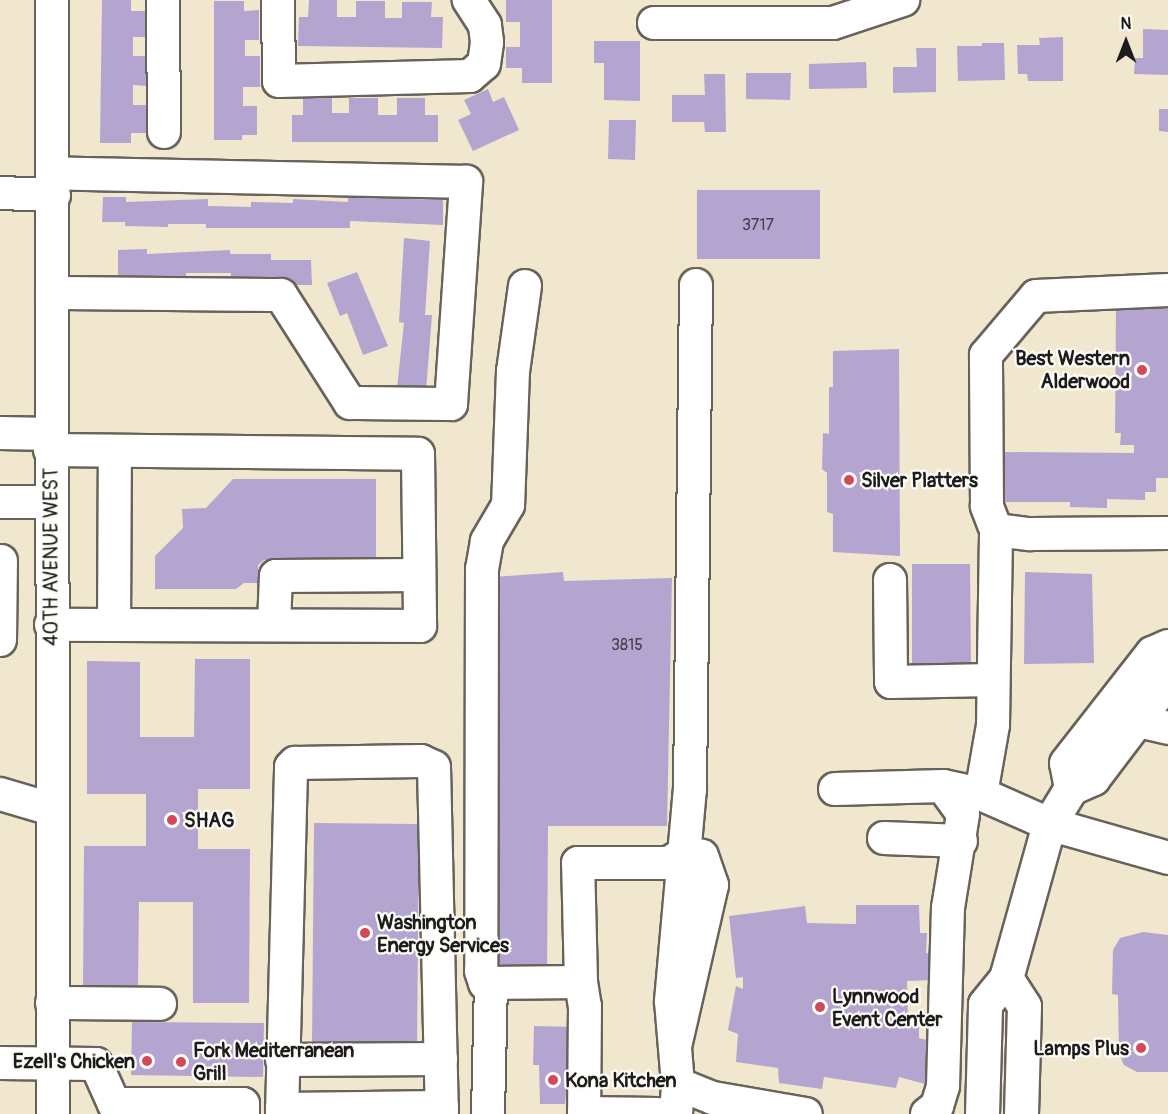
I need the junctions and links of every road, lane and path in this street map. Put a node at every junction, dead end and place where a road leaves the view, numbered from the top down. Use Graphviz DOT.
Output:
graph roads {
  1 [pos="52,0"];
  2 [pos="163,0"];
  3 [pos="279,0"];
  4 [pos="469,0"];
  5 [pos="903,0"];
  6 [pos="654,23"];
  7 [pos="164,132"];
  8 [pos="53,184"];
  9 [pos="0,193"];
  10 [pos="696,285"];
  11 [pos="525,286"];
  12 [pos="1168,290"];
  13 [pos="52,293"];
  14 [pos="0,433"];
  15 [pos="50,442"];
  16 [pos="116,451"];
  17 [pos="0,501"];
  18 [pos="50,502"];
  19 [pos="996,530"];
  20 [pos="1168,533"];
  21 [pos="1,561"];
  22 [pos="50,562"];
  23 [pos="419,575"];
  24 [pos="890,580"];
  25 [pos="51,625"];
  26 [pos="114,625"];
  27 [pos="274,625"];
  28 [pos="0,640"];
  29 [pos="1168,646"];
  30 [pos="1168,679"];
  31 [pos="993,680"];
  32 [pos="1134,720"];
  33 [pos="1168,728"];
  34 [pos="943,786"];
  35 [pos="1071,788"];
  36 [pos="835,789"];
  37 [pos="0,794"];
  38 [pos="981,794"];
  39 [pos="51,809"];
  40 [pos="1049,824"];
  41 [pos="884,838"];
  42 [pos="961,841"];
  43 [pos="686,852"];
  44 [pos="1168,858"];
  45 [pos="1005,978"];
  46 [pos="582,982"];
  47 [pos="491,983"];
  48 [pos="52,1003"];
  49 [pos="160,1004"];
  50 [pos="441,1059"];
  51 [pos="282,1060"];
  52 [pos="0,1062"];
  53 [pos="53,1063"];
  54 [pos="677,1099"];
  55 [pos="442,1111"];
  56 [pos="282,1112"];
  57 [pos="53,1114"];
  58 [pos="243,1114"];
  59 [pos="488,1114"];
  60 [pos="657,1114"];
  61 [pos="806,1114"];
  62 [pos="927,1114"];
  63 [pos="982,1114"];
  64 [pos="1021,1114"];
  1 -- 8 [label="street, 40TH AVENUE WEST"];
  2 -- 7 [label="street"];
  3 -- 4 [label="street"];
  5 -- 6 [label="street"];
  8 -- 9 [label="street"];
  8 -- 13 [label="street, 40TH AVENUE WEST"];
  8 -- 13 [label="street"];
  10 -- 43 [label="street"];
  11 -- 47 [label="street"];
  12 -- 19 [label="street"];
  13 -- 15 [label="street, 40TH AVENUE WEST"];
  14 -- 15 [label="street"];
  15 -- 16 [label="street"];
  15 -- 18 [label="street, 40TH AVENUE WEST"];
  16 -- 23 [label="street"];
  16 -- 26 [label="street"];
  17 -- 18 [label="street"];
  18 -- 22 [label="street, 40TH AVENUE WEST"];
  19 -- 20 [label="street"];
  19 -- 31 [label="street"];
  21 -- 22 [label="street"];
  21 -- 28 [label="street"];
  22 -- 25 [label="street, 40TH AVENUE WEST"];
  23 -- 27 [label="street"];
  23 -- 27 [label="street"];
  24 -- 31 [label="street"];
  25 -- 26 [label="street"];
  25 -- 39 [label="street, 40TH AVENUE WEST"];
  26 -- 27 [label="street"];
  29 -- 35 [label="main road"];
  30 -- 32 [label="main road"];
  31 -- 38 [label="street"];
  32 -- 33 [label="street"];
  32 -- 35 [label="main road"];
  34 -- 36 [label="street"];
  34 -- 38 [label="street"];
  34 -- 42 [label="street"];
  35 -- 40 [label="main road"];
  37 -- 39 [label="street"];
  38 -- 40 [label="street"];
  39 -- 48 [label="street, 40TH AVENUE WEST"];
  40 -- 44 [label="street"];
  40 -- 45 [label="main road"];
  41 -- 42 [label="street"];
  42 -- 62 [label="street"];
  43 -- 46 [label="street"];
  43 -- 54 [label="street"];
  45 -- 63 [label="main road"];
  45 -- 64 [label="main road"];
  46 -- 47 [label="street"];
  46 -- 60 [label="street"];
  47 -- 59 [label="street"];
  48 -- 49 [label="street"];
  48 -- 53 [label="street, 40TH AVENUE WEST"];
  50 -- 51 [label="street"];
  50 -- 51 [label="street"];
  50 -- 55 [label="street"];
  51 -- 56 [label="street"];
  52 -- 53 [label="street"];
  53 -- 57 [label="street, 40TH AVENUE WEST"];
  53 -- 58 [label="street"];
  54 -- 61 [label="street"];
  55 -- 56 [label="street"];
}
